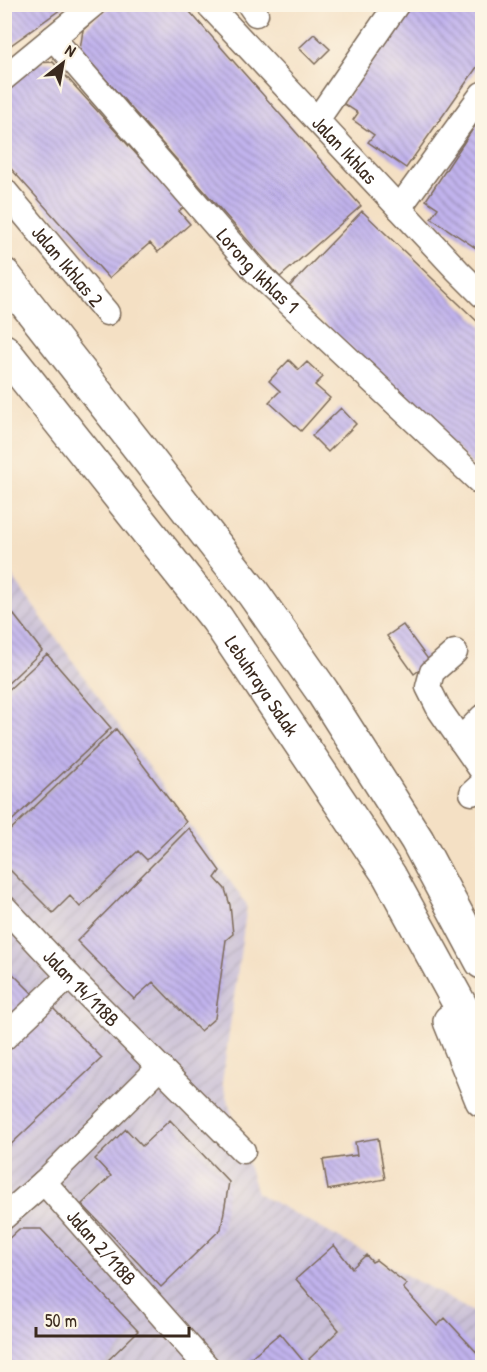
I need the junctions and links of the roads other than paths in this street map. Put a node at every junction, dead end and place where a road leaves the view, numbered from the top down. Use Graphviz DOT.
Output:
graph roads {
  1 [pos="94,4"];
  2 [pos="208,4"];
  3 [pos="397,4"];
  4 [pos="54,38"];
  5 [pos="4,78"];
  6 [pos="483,94"];
  7 [pos="316,120"];
  8 [pos="4,190"];
  9 [pos="399,208"];
  10 [pos="4,275"];
  11 [pos="482,294"];
  12 [pos="107,313"];
  13 [pos="4,351"];
  14 [pos="483,484"];
  15 [pos="455,652"];
  16 [pos="483,717"];
  17 [pos="460,740"];
  18 [pos="483,771"];
  19 [pos="417,840"];
  20 [pos="389,875"];
  21 [pos="4,908"];
  22 [pos="483,939"];
  23 [pos="483,962"];
  24 [pos="69,975"];
  25 [pos="4,1038"];
  26 [pos="483,1045"];
  27 [pos="160,1067"];
  28 [pos="483,1100"];
  29 [pos="243,1151"];
  30 [pos="44,1182"];
  31 [pos="4,1217"];
  32 [pos="208,1368"];
  1 -- 4 [label="street"];
  2 -- 7 [label="street, Jalan Ikhlas"];
  3 -- 7 [label="street"];
  4 -- 5 [label="street"];
  4 -- 14 [label="street, Lorong Ikhlas 1"];
  6 -- 9 [label="street"];
  7 -- 9 [label="street, Jalan Ikhlas"];
  8 -- 12 [label="street, Jalan Ikhlas 2"];
  9 -- 11 [label="street, Jalan Ikhlas"];
  10 -- 19 [label="highway"];
  13 -- 20 [label="highway, Lebuhraya Salak"];
  15 -- 17 [label="street"];
  16 -- 17 [label="street"];
  17 -- 18 [label="street"];
  19 -- 22 [label="highway"];
  19 -- 23 [label="highway"];
  20 -- 26 [label="highway, Lebuhraya Salak"];
  20 -- 28 [label="highway"];
  21 -- 24 [label="street, Jalan 14/118B"];
  24 -- 25 [label="street"];
  24 -- 27 [label="street, Jalan 14/118B"];
  27 -- 29 [label="street, Jalan 14/118B"];
  27 -- 30 [label="street"];
  30 -- 31 [label="street"];
  30 -- 32 [label="street, Jalan 2/118B"];
}
